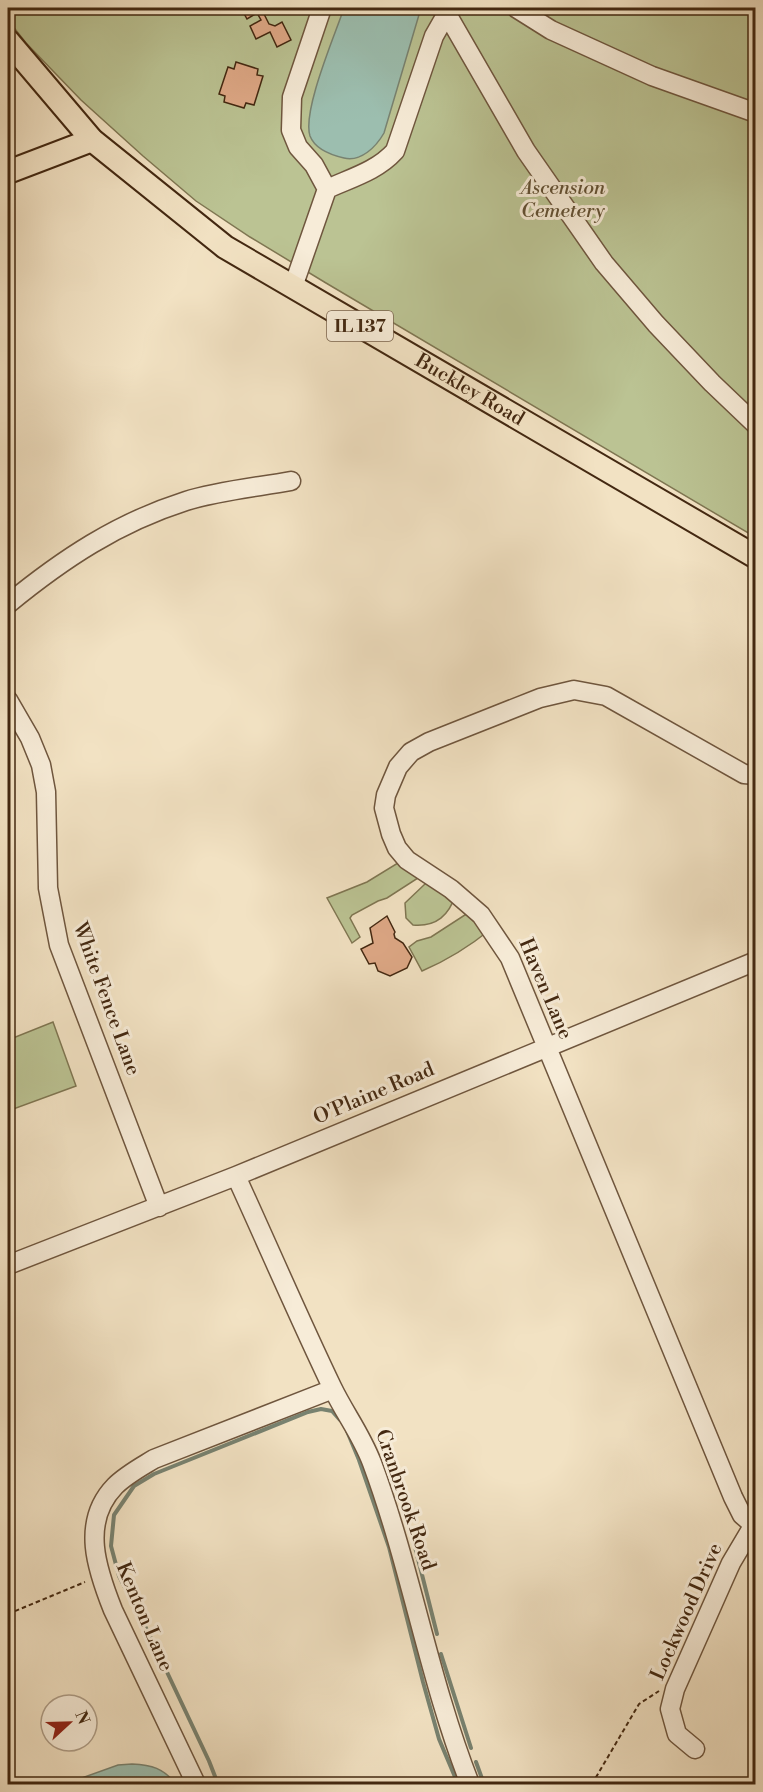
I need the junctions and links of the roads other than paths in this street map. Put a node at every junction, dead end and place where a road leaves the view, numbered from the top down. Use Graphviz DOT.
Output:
graph roads {
  1 [pos="322,8"];
  2 [pos="516,8"];
  3 [pos="448,11"];
  4 [pos="8,41"];
  5 [pos="756,113"];
  6 [pos="92,140"];
  7 [pos="8,172"];
  8 [pos="327,189"];
  9 [pos="293,287"];
  10 [pos="756,425"];
  11 [pos="291,480"];
  12 [pos="756,557"];
  13 [pos="8,604"];
  14 [pos="8,700"];
  15 [pos="756,775"];
  16 [pos="756,961"];
  17 [pos="546,1047"];
  18 [pos="236,1176"];
  19 [pos="159,1207"];
  20 [pos="8,1265"];
  21 [pos="333,1389"];
  22 [pos="754,1527"];
  23 [pos="695,1749"];
  24 [pos="196,1785"];
  25 [pos="470,1785"];
  1 -- 8 [label="street"];
  2 -- 5 [label="street"];
  3 -- 8 [label="street"];
  3 -- 10 [label="street"];
  4 -- 6 [label="main road, Buckley Road / IL 137"];
  6 -- 7 [label="main road"];
  6 -- 9 [label="main road, Buckley Road / IL 137"];
  8 -- 9 [label="street"];
  9 -- 12 [label="main road, Buckley Road / IL 137"];
  11 -- 13 [label="street"];
  14 -- 19 [label="street, White Fence Lane"];
  15 -- 17 [label="street, Haven Lane"];
  16 -- 17 [label="street, O'Plaine Road"];
  17 -- 18 [label="street, O'Plaine Road"];
  17 -- 22 [label="street, Haven Lane"];
  18 -- 19 [label="street, O'Plaine Road"];
  18 -- 21 [label="street, Cranbrook Road"];
  19 -- 20 [label="street, O'Plaine Road"];
  21 -- 24 [label="street, Kenton Lane"];
  21 -- 25 [label="street, Cranbrook Road"];
  22 -- 23 [label="street, Lockwood Drive"];
}
